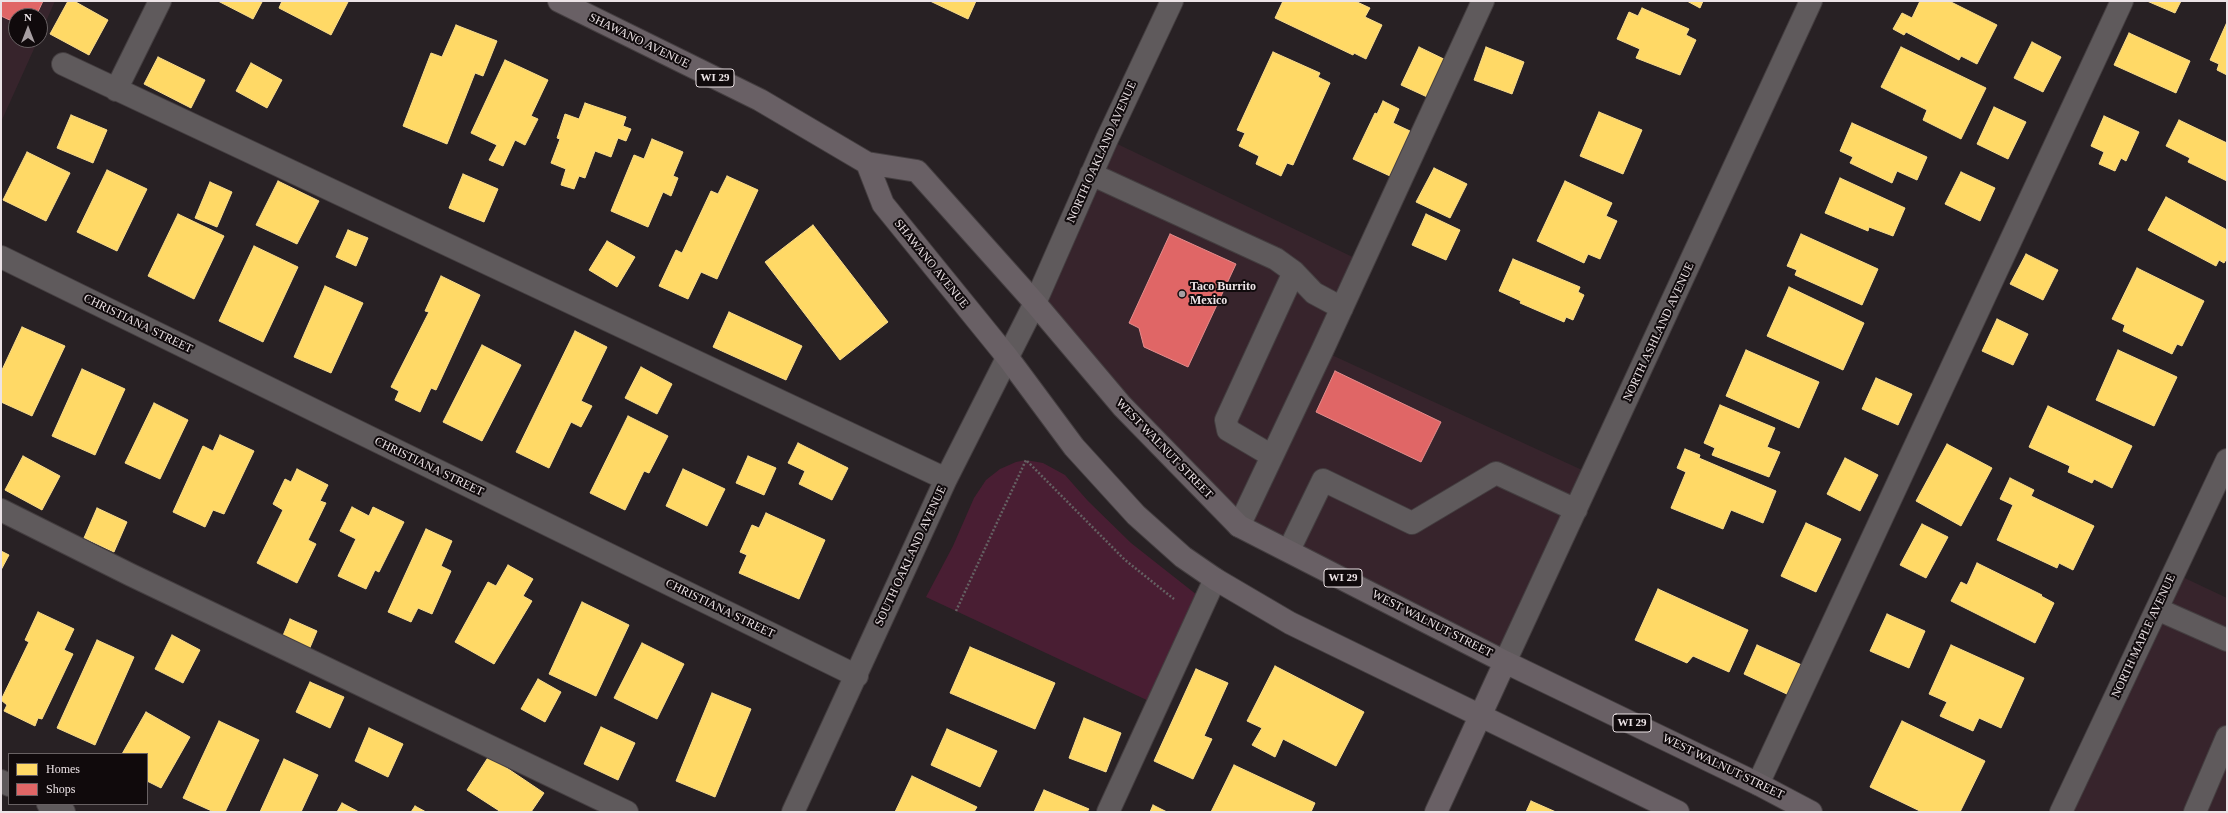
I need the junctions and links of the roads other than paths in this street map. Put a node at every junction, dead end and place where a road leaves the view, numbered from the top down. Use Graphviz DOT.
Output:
graph roads {
  1 [pos="160,1"];
  2 [pos="559,1"];
  3 [pos="1172,1"];
  4 [pos="1483,1"];
  5 [pos="1811,1"];
  6 [pos="2122,1"];
  7 [pos="62,64"];
  8 [pos="116,90"];
  9 [pos="867,163"];
  10 [pos="1091,174"];
  11 [pos="1,257"];
  12 [pos="1294,272"];
  13 [pos="1035,304"];
  14 [pos="1342,308"];
  15 [pos="1008,358"];
  16 [pos="1272,456"];
  17 [pos="2227,460"];
  18 [pos="946,480"];
  19 [pos="1,510"];
  20 [pos="1576,510"];
  21 [pos="1239,526"];
  22 [pos="1289,550"];
  23 [pos="1215,579"];
  24 [pos="2157,609"];
  25 [pos="2227,640"];
  26 [pos="1505,662"];
  27 [pos="857,676"];
  28 [pos="1480,716"];
  29 [pos="2227,737"];
  30 [pos="1758,784"];
  31 [pos="50,805"];
  32 [pos="64,812"];
  33 [pos="627,812"];
  34 [pos="793,812"];
  35 [pos="1108,812"];
  36 [pos="1436,812"];
  37 [pos="1678,812"];
  38 [pos="1810,812"];
  39 [pos="2061,812"];
  40 [pos="2195,812"];
  1 -- 8 [label="street"];
  2 -- 9 [label="main road, SHAWANO AVENUE / WI 29"];
  3 -- 10 [label="street, NORTH OAKLAND AVENUE"];
  4 -- 14 [label="street"];
  5 -- 20 [label="street, NORTH ASHLAND AVENUE"];
  6 -- 30 [label="street"];
  7 -- 8 [label="street"];
  8 -- 18 [label="street"];
  9 -- 13 [label="main road, SHAWANO AVENUE / WI 29"];
  9 -- 15 [label="main road, SHAWANO AVENUE"];
  10 -- 12 [label="street"];
  10 -- 13 [label="street, NORTH OAKLAND AVENUE"];
  11 -- 27 [label="street, CHRISTIANA STREET"];
  12 -- 14 [label="street"];
  12 -- 16 [label="street"];
  13 -- 15 [label="street, SOUTH OAKLAND AVENUE"];
  13 -- 21 [label="main road, WEST WALNUT STREET / WI 29"];
  14 -- 16 [label="street"];
  15 -- 18 [label="street, SOUTH OAKLAND AVENUE"];
  15 -- 23 [label="main road"];
  16 -- 21 [label="street"];
  17 -- 24 [label="street, NORTH MAPLE AVENUE"];
  18 -- 27 [label="street, SOUTH OAKLAND AVENUE"];
  19 -- 33 [label="street"];
  20 -- 22 [label="street"];
  20 -- 26 [label="street, NORTH ASHLAND AVENUE"];
  21 -- 22 [label="main road, WEST WALNUT STREET / WI 29"];
  22 -- 26 [label="main road, WEST WALNUT STREET / WI 29"];
  23 -- 28 [label="main road"];
  23 -- 35 [label="street"];
  24 -- 25 [label="street"];
  24 -- 39 [label="street, NORTH MAPLE AVENUE"];
  26 -- 28 [label="main road"];
  26 -- 30 [label="main road, WEST WALNUT STREET / WI 29"];
  27 -- 34 [label="street, SOUTH OAKLAND AVENUE"];
  28 -- 36 [label="main road"];
  28 -- 37 [label="main road"];
  29 -- 40 [label="street"];
  30 -- 38 [label="main road, WEST WALNUT STREET / WI 29"];
  31 -- 32 [label="street"];
}
